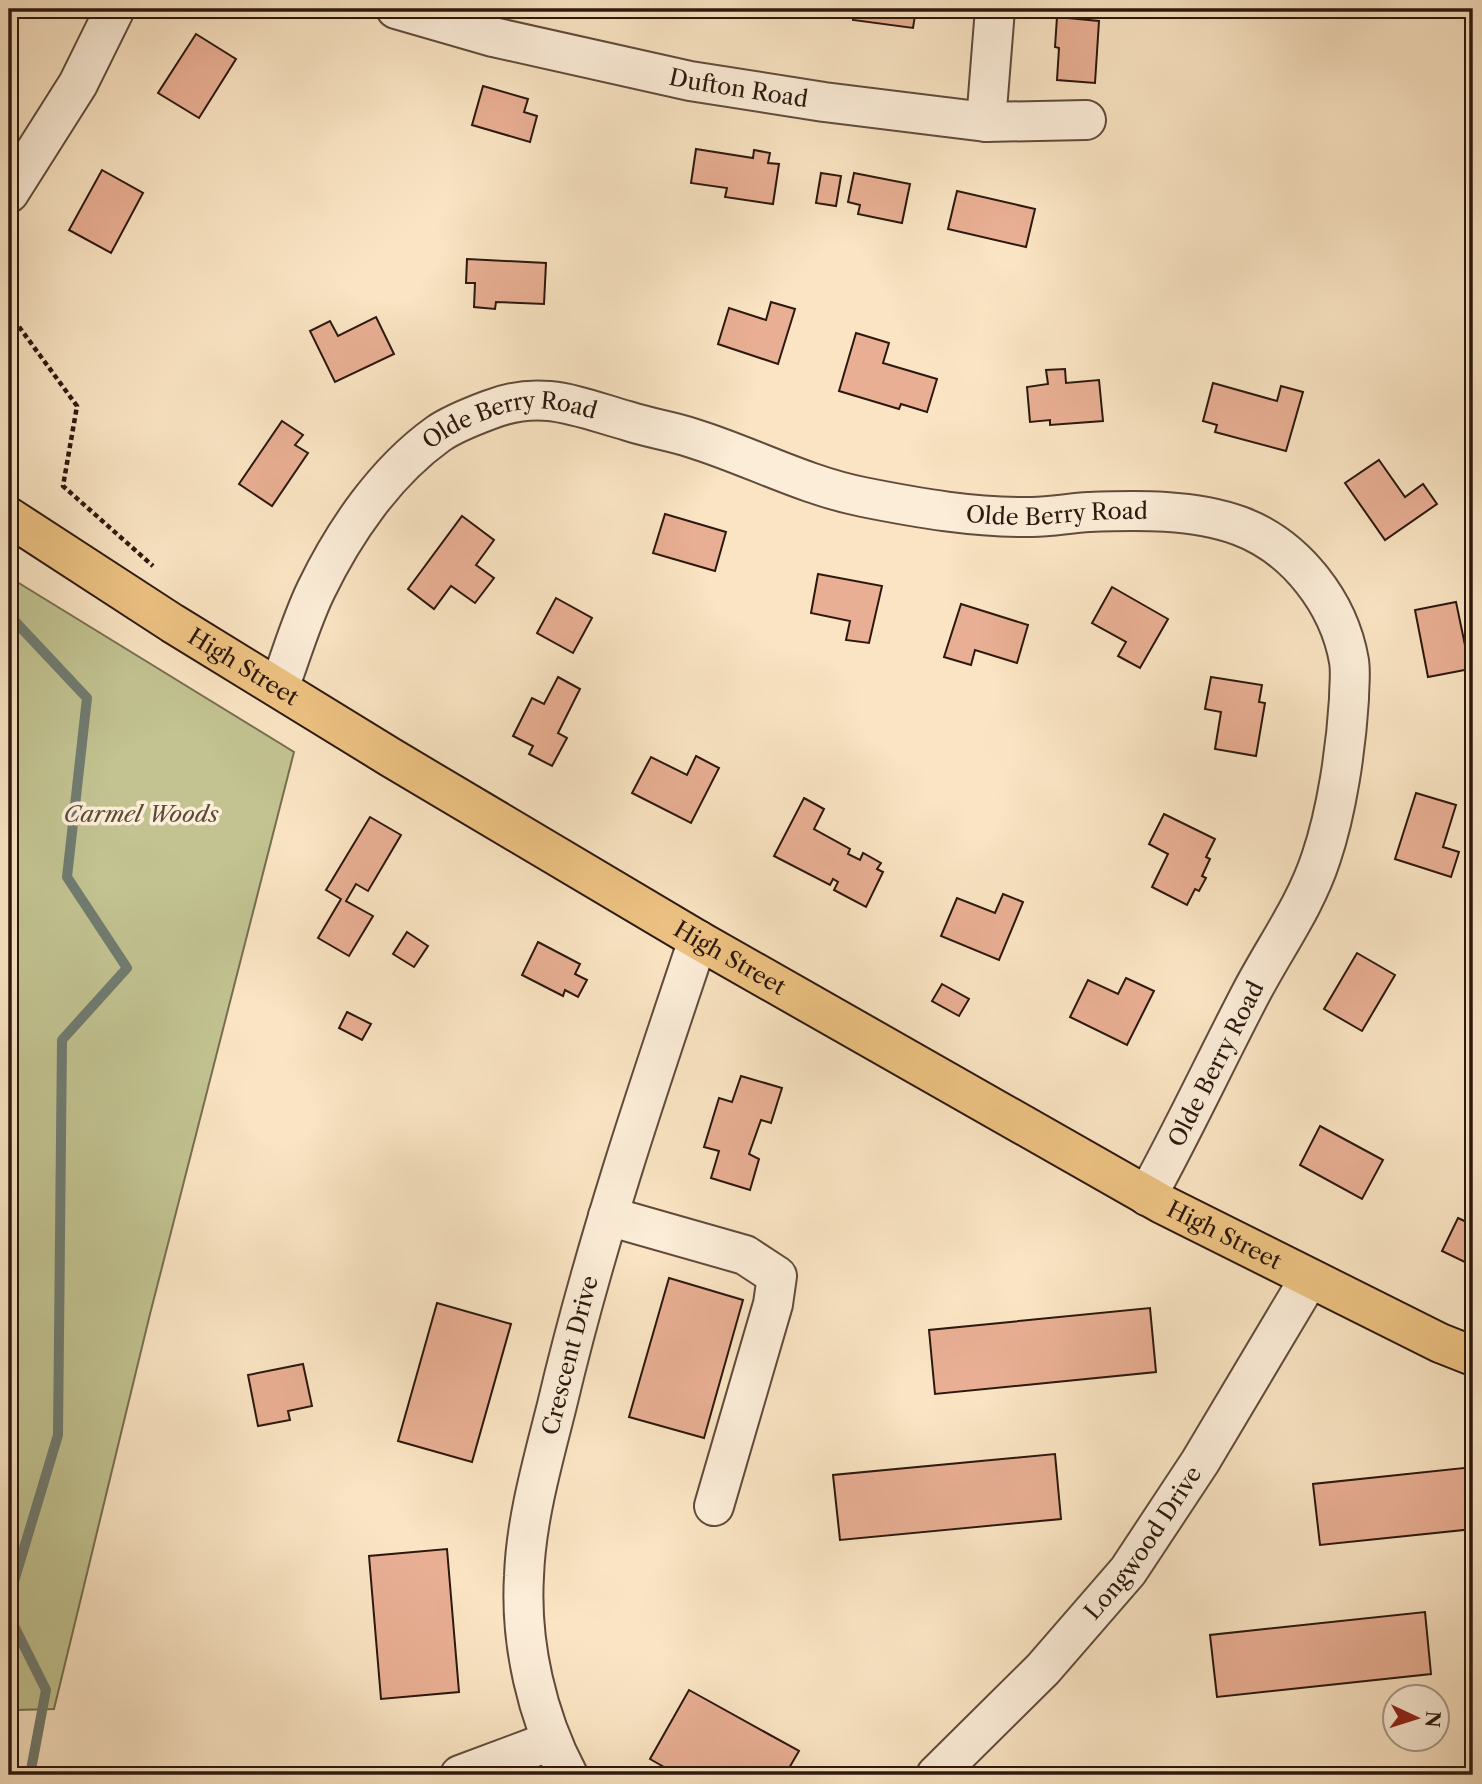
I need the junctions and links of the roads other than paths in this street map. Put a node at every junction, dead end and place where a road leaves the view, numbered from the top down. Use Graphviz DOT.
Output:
graph roads {
  1 [pos="115,9"];
  2 [pos="396,9"];
  3 [pos="995,9"];
  4 [pos="1086,120"];
  5 [pos="986,122"];
  6 [pos="9,193"];
  7 [pos="9,517"];
  8 [pos="279,688"];
  9 [pos="698,940"];
  10 [pos="1147,1196"];
  11 [pos="608,1216"];
  12 [pos="1309,1279"];
  13 [pos="1473,1356"];
  14 [pos="714,1506"];
  15 [pos="551,1741"];
  16 [pos="460,1775"];
  17 [pos="568,1775"];
  18 [pos="936,1775"];
  1 -- 6 [label="street"];
  2 -- 5 [label="street, Dufton Road"];
  3 -- 5 [label="street"];
  4 -- 5 [label="street, Dufton Road"];
  7 -- 8 [label="main road, High Street"];
  8 -- 9 [label="main road, High Street"];
  8 -- 10 [label="street, Olde Berry Road"];
  9 -- 10 [label="main road, High Street"];
  9 -- 11 [label="street, Crescent Drive"];
  10 -- 12 [label="main road, High Street"];
  11 -- 14 [label="street"];
  11 -- 15 [label="street, Crescent Drive"];
  12 -- 13 [label="main road, High Street"];
  12 -- 18 [label="street, Longwood Drive"];
  15 -- 16 [label="street"];
  15 -- 17 [label="street, Crescent Drive"];
}
